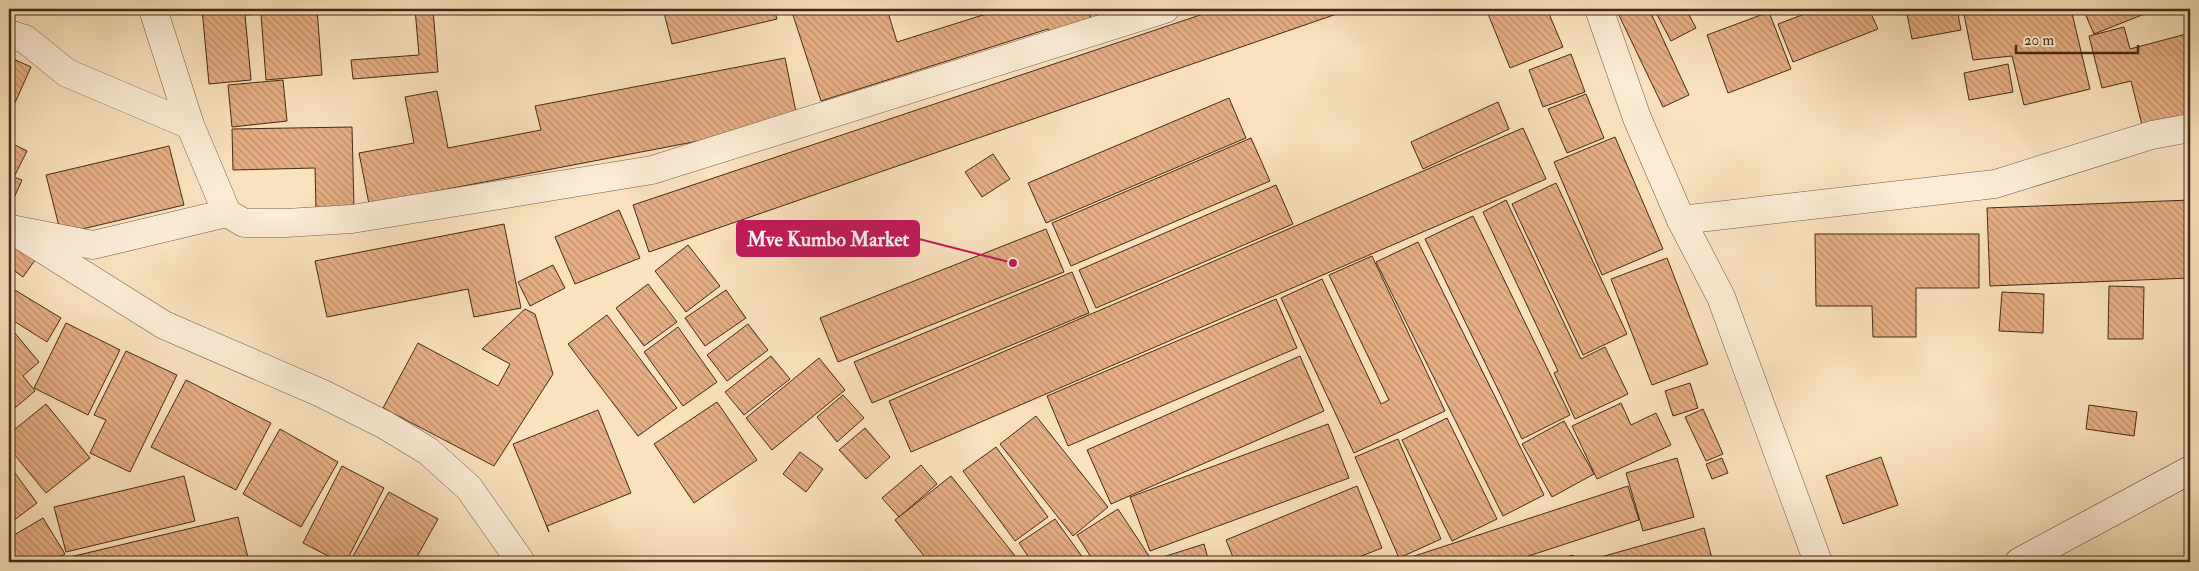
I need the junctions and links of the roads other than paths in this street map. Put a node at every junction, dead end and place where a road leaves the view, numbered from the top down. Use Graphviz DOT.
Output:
graph roads {
  1 [pos="153,9"];
  2 [pos="1165,9"];
  3 [pos="1599,9"];
  4 [pos="9,34"];
  5 [pos="190,125"];
  6 [pos="2190,128"];
  7 [pos="227,213"];
  8 [pos="1681,220"];
  9 [pos="9,229"];
  10 [pos="2190,470"];
  11 [pos="521,562"];
  12 [pos="1818,562"];
  13 [pos="2019,562"];
  1 -- 5 [label="street"];
  2 -- 7 [label="street"];
  3 -- 8 [label="street"];
  4 -- 5 [label="street"];
  5 -- 7 [label="street"];
  6 -- 8 [label="street"];
  7 -- 9 [label="street"];
  8 -- 12 [label="street"];
  9 -- 11 [label="street"];
  10 -- 13 [label="street"];
}
